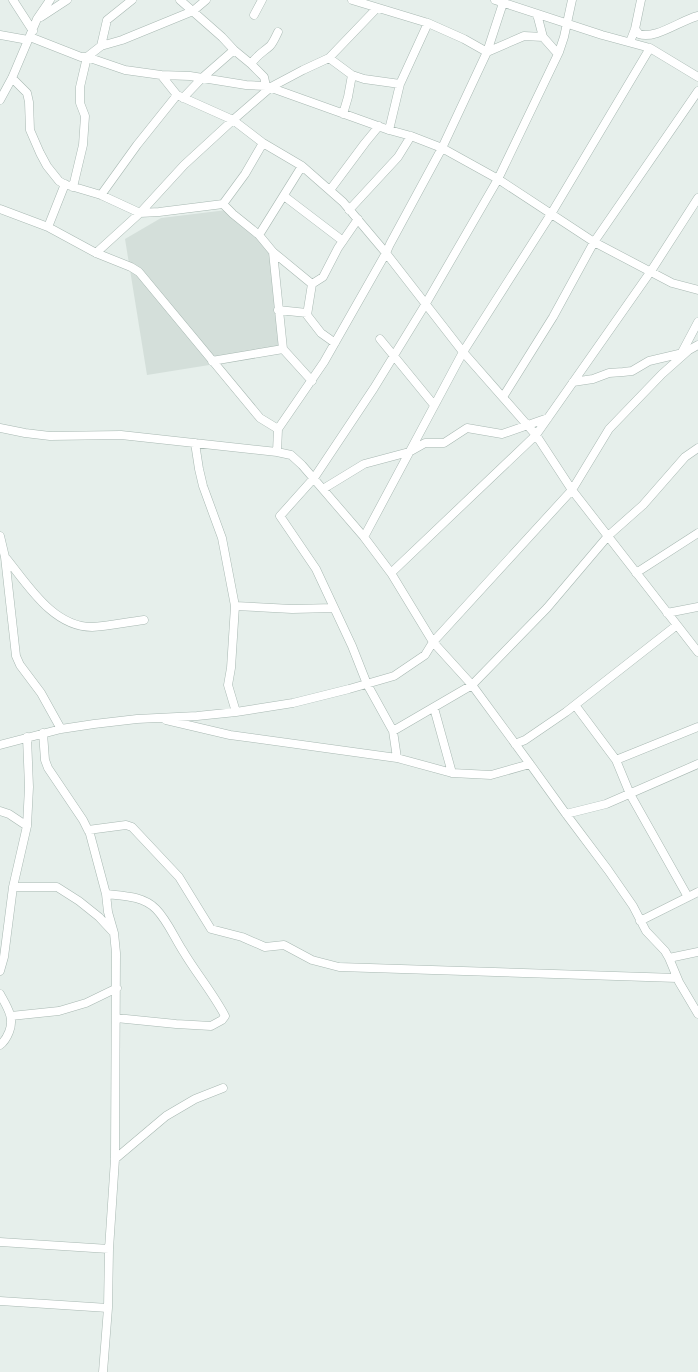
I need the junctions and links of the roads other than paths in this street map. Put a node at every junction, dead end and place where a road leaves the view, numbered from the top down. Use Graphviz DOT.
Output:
graph roads {
  1 [pos="13,0"];
  2 [pos="50,0"];
  3 [pos="67,0"];
  4 [pos="132,0"];
  5 [pos="180,0"];
  6 [pos="206,0"];
  7 [pos="262,0"];
  8 [pos="352,0"];
  9 [pos="572,0"];
  10 [pos="641,0"];
  11 [pos="500,1"];
  12 [pos="377,8"];
  13 [pos="193,11"];
  14 [pos="537,14"];
  15 [pos="254,15"];
  16 [pos="698,16"];
  17 [pos="37,19"];
  18 [pos="428,23"];
  19 [pos="566,23"];
  20 [pos="635,28"];
  21 [pos="278,32"];
  22 [pos="0,35"];
  23 [pos="30,36"];
  24 [pos="543,37"];
  25 [pos="630,42"];
  26 [pos="101,46"];
  27 [pos="650,48"];
  28 [pos="234,50"];
  29 [pos="487,52"];
  30 [pos="558,54"];
  31 [pos="87,57"];
  32 [pos="329,58"];
  33 [pos="251,64"];
  34 [pos="161,75"];
  35 [pos="352,75"];
  36 [pos="698,77"];
  37 [pos="12,78"];
  38 [pos="202,78"];
  39 [pos="400,84"];
  40 [pos="269,87"];
  41 [pos="698,91"];
  42 [pos="180,97"];
  43 [pos="0,100"];
  44 [pos="343,114"];
  45 [pos="233,120"];
  46 [pos="379,126"];
  47 [pos="389,130"];
  48 [pos="411,136"];
  49 [pos="263,143"];
  50 [pos="442,148"];
  51 [pos="302,166"];
  52 [pos="498,179"];
  53 [pos="65,184"];
  54 [pos="73,188"];
  55 [pos="330,190"];
  56 [pos="100,195"];
  57 [pos="284,196"];
  58 [pos="698,198"];
  59 [pos="223,204"];
  60 [pos="0,208"];
  61 [pos="349,210"];
  62 [pos="140,213"];
  63 [pos="552,214"];
  64 [pos="358,219"];
  65 [pos="48,227"];
  66 [pos="259,235"];
  67 [pos="343,241"];
  68 [pos="594,242"];
  69 [pos="273,252"];
  70 [pos="96,253"];
  71 [pos="386,253"];
  72 [pos="651,271"];
  73 [pos="312,284"];
  74 [pos="698,290"];
  75 [pos="425,305"];
  76 [pos="278,310"];
  77 [pos="307,313"];
  78 [pos="698,322"];
  79 [pos="380,339"];
  80 [pos="334,343"];
  81 [pos="698,345"];
  82 [pos="283,349"];
  83 [pos="689,350"];
  84 [pos="463,352"];
  85 [pos="681,354"];
  86 [pos="393,355"];
  87 [pos="212,361"];
  88 [pos="312,381"];
  89 [pos="573,382"];
  90 [pos="503,397"];
  91 [pos="434,405"];
  92 [pos="548,418"];
  93 [pos="527,425"];
  94 [pos="0,428"];
  95 [pos="278,429"];
  96 [pos="536,435"];
  97 [pos="194,443"];
  98 [pos="698,448"];
  99 [pos="277,452"];
  100 [pos="409,452"];
  101 [pos="314,478"];
  102 [pos="323,489"];
  103 [pos="572,490"];
  104 [pos="698,533"];
  105 [pos="0,536"];
  106 [pos="608,536"];
  107 [pos="364,537"];
  108 [pos="2,554"];
  109 [pos="391,573"];
  110 [pos="636,573"];
  111 [pos="235,606"];
  112 [pos="698,607"];
  113 [pos="334,608"];
  114 [pos="667,613"];
  115 [pos="144,620"];
  116 [pos="677,625"];
  117 [pos="433,642"];
  118 [pos="698,652"];
  119 [pos="367,684"];
  120 [pos="472,685"];
  121 [pos="575,705"];
  122 [pos="434,708"];
  123 [pos="236,712"];
  124 [pos="157,718"];
  125 [pos="698,727"];
  126 [pos="61,729"];
  127 [pos="393,731"];
  128 [pos="43,733"];
  129 [pos="27,738"];
  130 [pos="515,744"];
  131 [pos="0,745"];
  132 [pos="397,758"];
  133 [pos="616,760"];
  134 [pos="530,764"];
  135 [pos="698,764"];
  136 [pos="452,773"];
  137 [pos="630,794"];
  138 [pos="0,811"];
  139 [pos="566,814"];
  140 [pos="27,826"];
  141 [pos="88,830"];
  142 [pos="14,887"];
  143 [pos="698,892"];
  144 [pos="106,894"];
  145 [pos="688,897"];
  146 [pos="640,921"];
  147 [pos="114,933"];
  148 [pos="698,952"];
  149 [pos="670,958"];
  150 [pos="0,971"];
  151 [pos="677,978"];
  152 [pos="116,988"];
  153 [pos="0,994"];
  154 [pos="698,1014"];
  155 [pos="11,1016"];
  156 [pos="116,1018"];
  157 [pos="0,1044"];
  158 [pos="223,1088"];
  159 [pos="115,1159"];
  160 [pos="0,1242"];
  161 [pos="109,1249"];
  162 [pos="0,1301"];
  163 [pos="108,1308"];
  164 [pos="103,1372"];
  1 -- 23 [label="street"];
  2 -- 17 [label="street"];
  3 -- 17 [label="street"];
  4 -- 26 [label="street"];
  5 -- 13 [label="street"];
  6 -- 13 [label="street"];
  7 -- 15 [label="street"];
  8 -- 12 [label="street"];
  9 -- 19 [label="street"];
  10 -- 20 [label="street"];
  11 -- 14 [label="street"];
  11 -- 29 [label="street"];
  12 -- 18 [label="street"];
  12 -- 32 [label="street"];
  13 -- 26 [label="street"];
  13 -- 28 [label="street"];
  14 -- 19 [label="street"];
  14 -- 24 [label="street"];
  16 -- 20 [label="street"];
  17 -- 23 [label="street"];
  18 -- 29 [label="street"];
  18 -- 39 [label="street"];
  19 -- 25 [label="street"];
  19 -- 30 [label="street"];
  20 -- 25 [label="street"];
  21 -- 33 [label="street"];
  22 -- 23 [label="street"];
  23 -- 31 [label="street"];
  23 -- 37 [label="street"];
  24 -- 29 [label="street"];
  24 -- 30 [label="street"];
  25 -- 27 [label="street"];
  26 -- 31 [label="street"];
  27 -- 36 [label="street"];
  27 -- 63 [label="street"];
  28 -- 33 [label="street"];
  28 -- 38 [label="street"];
  29 -- 50 [label="street"];
  30 -- 52 [label="street"];
  31 -- 34 [label="street"];
  31 -- 54 [label="street"];
  32 -- 35 [label="street"];
  32 -- 40 [label="street"];
  33 -- 40 [label="street"];
  34 -- 38 [label="street"];
  34 -- 42 [label="street"];
  35 -- 39 [label="street"];
  35 -- 44 [label="street"];
  37 -- 43 [label="street"];
  37 -- 53 [label="street"];
  38 -- 40 [label="street"];
  38 -- 42 [label="street"];
  39 -- 47 [label="street"];
  40 -- 44 [label="street"];
  40 -- 45 [label="street"];
  41 -- 68 [label="street"];
  42 -- 45 [label="street"];
  42 -- 56 [label="street"];
  44 -- 46 [label="street"];
  45 -- 49 [label="street"];
  45 -- 62 [label="street"];
  46 -- 47 [label="street"];
  46 -- 55 [label="street"];
  47 -- 48 [label="street"];
  48 -- 50 [label="street"];
  48 -- 61 [label="street"];
  49 -- 51 [label="street"];
  49 -- 59 [label="street"];
  50 -- 52 [label="street"];
  50 -- 71 [label="street"];
  51 -- 55 [label="street"];
  51 -- 57 [label="street"];
  52 -- 63 [label="street"];
  52 -- 75 [label="street"];
  53 -- 54 [label="street"];
  53 -- 65 [label="street"];
  54 -- 56 [label="street"];
  55 -- 61 [label="street"];
  56 -- 62 [label="street"];
  57 -- 66 [label="street"];
  57 -- 67 [label="street"];
  58 -- 72 [label="street"];
  59 -- 62 [label="street"];
  59 -- 66 [label="street"];
  60 -- 65 [label="street"];
  61 -- 64 [label="street"];
  62 -- 70 [label="street"];
  63 -- 68 [label="street"];
  63 -- 84 [label="street"];
  64 -- 67 [label="street"];
  64 -- 71 [label="street"];
  65 -- 70 [label="street"];
  66 -- 69 [label="street"];
  67 -- 73 [label="street"];
  68 -- 72 [label="street"];
  68 -- 90 [label="street"];
  69 -- 73 [label="street"];
  69 -- 76 [label="street"];
  70 -- 87 [label="street"];
  71 -- 75 [label="street"];
  71 -- 80 [label="street"];
  72 -- 74 [label="street"];
  72 -- 89 [label="street"];
  73 -- 77 [label="street"];
  75 -- 84 [label="street"];
  75 -- 86 [label="street"];
  76 -- 77 [label="street"];
  76 -- 82 [label="street"];
  77 -- 80 [label="street"];
  78 -- 85 [label="street"];
  79 -- 86 [label="street"];
  80 -- 88 [label="street"];
  81 -- 83 [label="street"];
  82 -- 87 [label="street"];
  82 -- 88 [label="street"];
  83 -- 85 [label="street"];
  83 -- 103 [label="street"];
  84 -- 90 [label="street"];
  84 -- 91 [label="street"];
  85 -- 89 [label="street"];
  86 -- 91 [label="street"];
  86 -- 101 [label="street"];
  87 -- 95 [label="street"];
  88 -- 95 [label="street"];
  89 -- 92 [label="street"];
  90 -- 93 [label="street"];
  91 -- 100 [label="street"];
  92 -- 93 [label="street"];
  92 -- 96 [label="street"];
  93 -- 96 [label="street"];
  93 -- 100 [label="street"];
  94 -- 97 [label="street"];
  95 -- 99 [label="street"];
  96 -- 103 [label="street"];
  96 -- 109 [label="street"];
  97 -- 99 [label="street"];
  97 -- 111 [label="street"];
  98 -- 106 [label="street"];
  99 -- 101 [label="street"];
  100 -- 102 [label="street"];
  100 -- 107 [label="street"];
  101 -- 102 [label="street"];
  101 -- 113 [label="street"];
  102 -- 107 [label="street"];
  103 -- 106 [label="street"];
  103 -- 117 [label="street"];
  104 -- 110 [label="street"];
  105 -- 108 [label="street"];
  106 -- 110 [label="street"];
  106 -- 120 [label="street"];
  107 -- 109 [label="street"];
  108 -- 115 [label="street"];
  108 -- 126 [label="street"];
  109 -- 117 [label="street"];
  110 -- 114 [label="street"];
  111 -- 113 [label="street"];
  111 -- 123 [label="street"];
  112 -- 114 [label="street"];
  113 -- 119 [label="street"];
  114 -- 116 [label="street"];
  116 -- 118 [label="street"];
  116 -- 121 [label="street"];
  117 -- 119 [label="street"];
  117 -- 120 [label="street"];
  119 -- 123 [label="street"];
  119 -- 127 [label="street"];
  120 -- 122 [label="street"];
  120 -- 130 [label="street"];
  121 -- 130 [label="street"];
  121 -- 133 [label="street"];
  122 -- 127 [label="street"];
  122 -- 136 [label="street"];
  123 -- 124 [label="street"];
  124 -- 126 [label="street"];
  124 -- 132 [label="street"];
  125 -- 133 [label="street"];
  126 -- 128 [label="street"];
  127 -- 132 [label="street"];
  128 -- 129 [label="street"];
  128 -- 141 [label="street"];
  129 -- 131 [label="street"];
  129 -- 140 [label="street"];
  130 -- 134 [label="street"];
  132 -- 136 [label="street"];
  133 -- 137 [label="street"];
  134 -- 136 [label="street"];
  134 -- 139 [label="street"];
  135 -- 137 [label="street"];
  137 -- 139 [label="street"];
  137 -- 145 [label="street"];
  138 -- 140 [label="street"];
  139 -- 146 [label="street"];
  140 -- 142 [label="street"];
  141 -- 144 [label="street"];
  141 -- 151 [label="street"];
  142 -- 147 [label="street"];
  142 -- 150 [label="street"];
  143 -- 145 [label="street"];
  144 -- 147 [label="street"];
  144 -- 156 [label="street"];
  145 -- 146 [label="street"];
  146 -- 149 [label="street"];
  147 -- 152 [label="street"];
  148 -- 149 [label="street"];
  149 -- 151 [label="street"];
  151 -- 154 [label="street"];
  152 -- 155 [label="street"];
  152 -- 156 [label="street"];
  153 -- 155 [label="street"];
  155 -- 157 [label="street"];
  156 -- 159 [label="street"];
  158 -- 159 [label="street"];
  159 -- 161 [label="street"];
  160 -- 161 [label="street"];
  161 -- 163 [label="street"];
  162 -- 163 [label="street"];
  163 -- 164 [label="street"];
}
